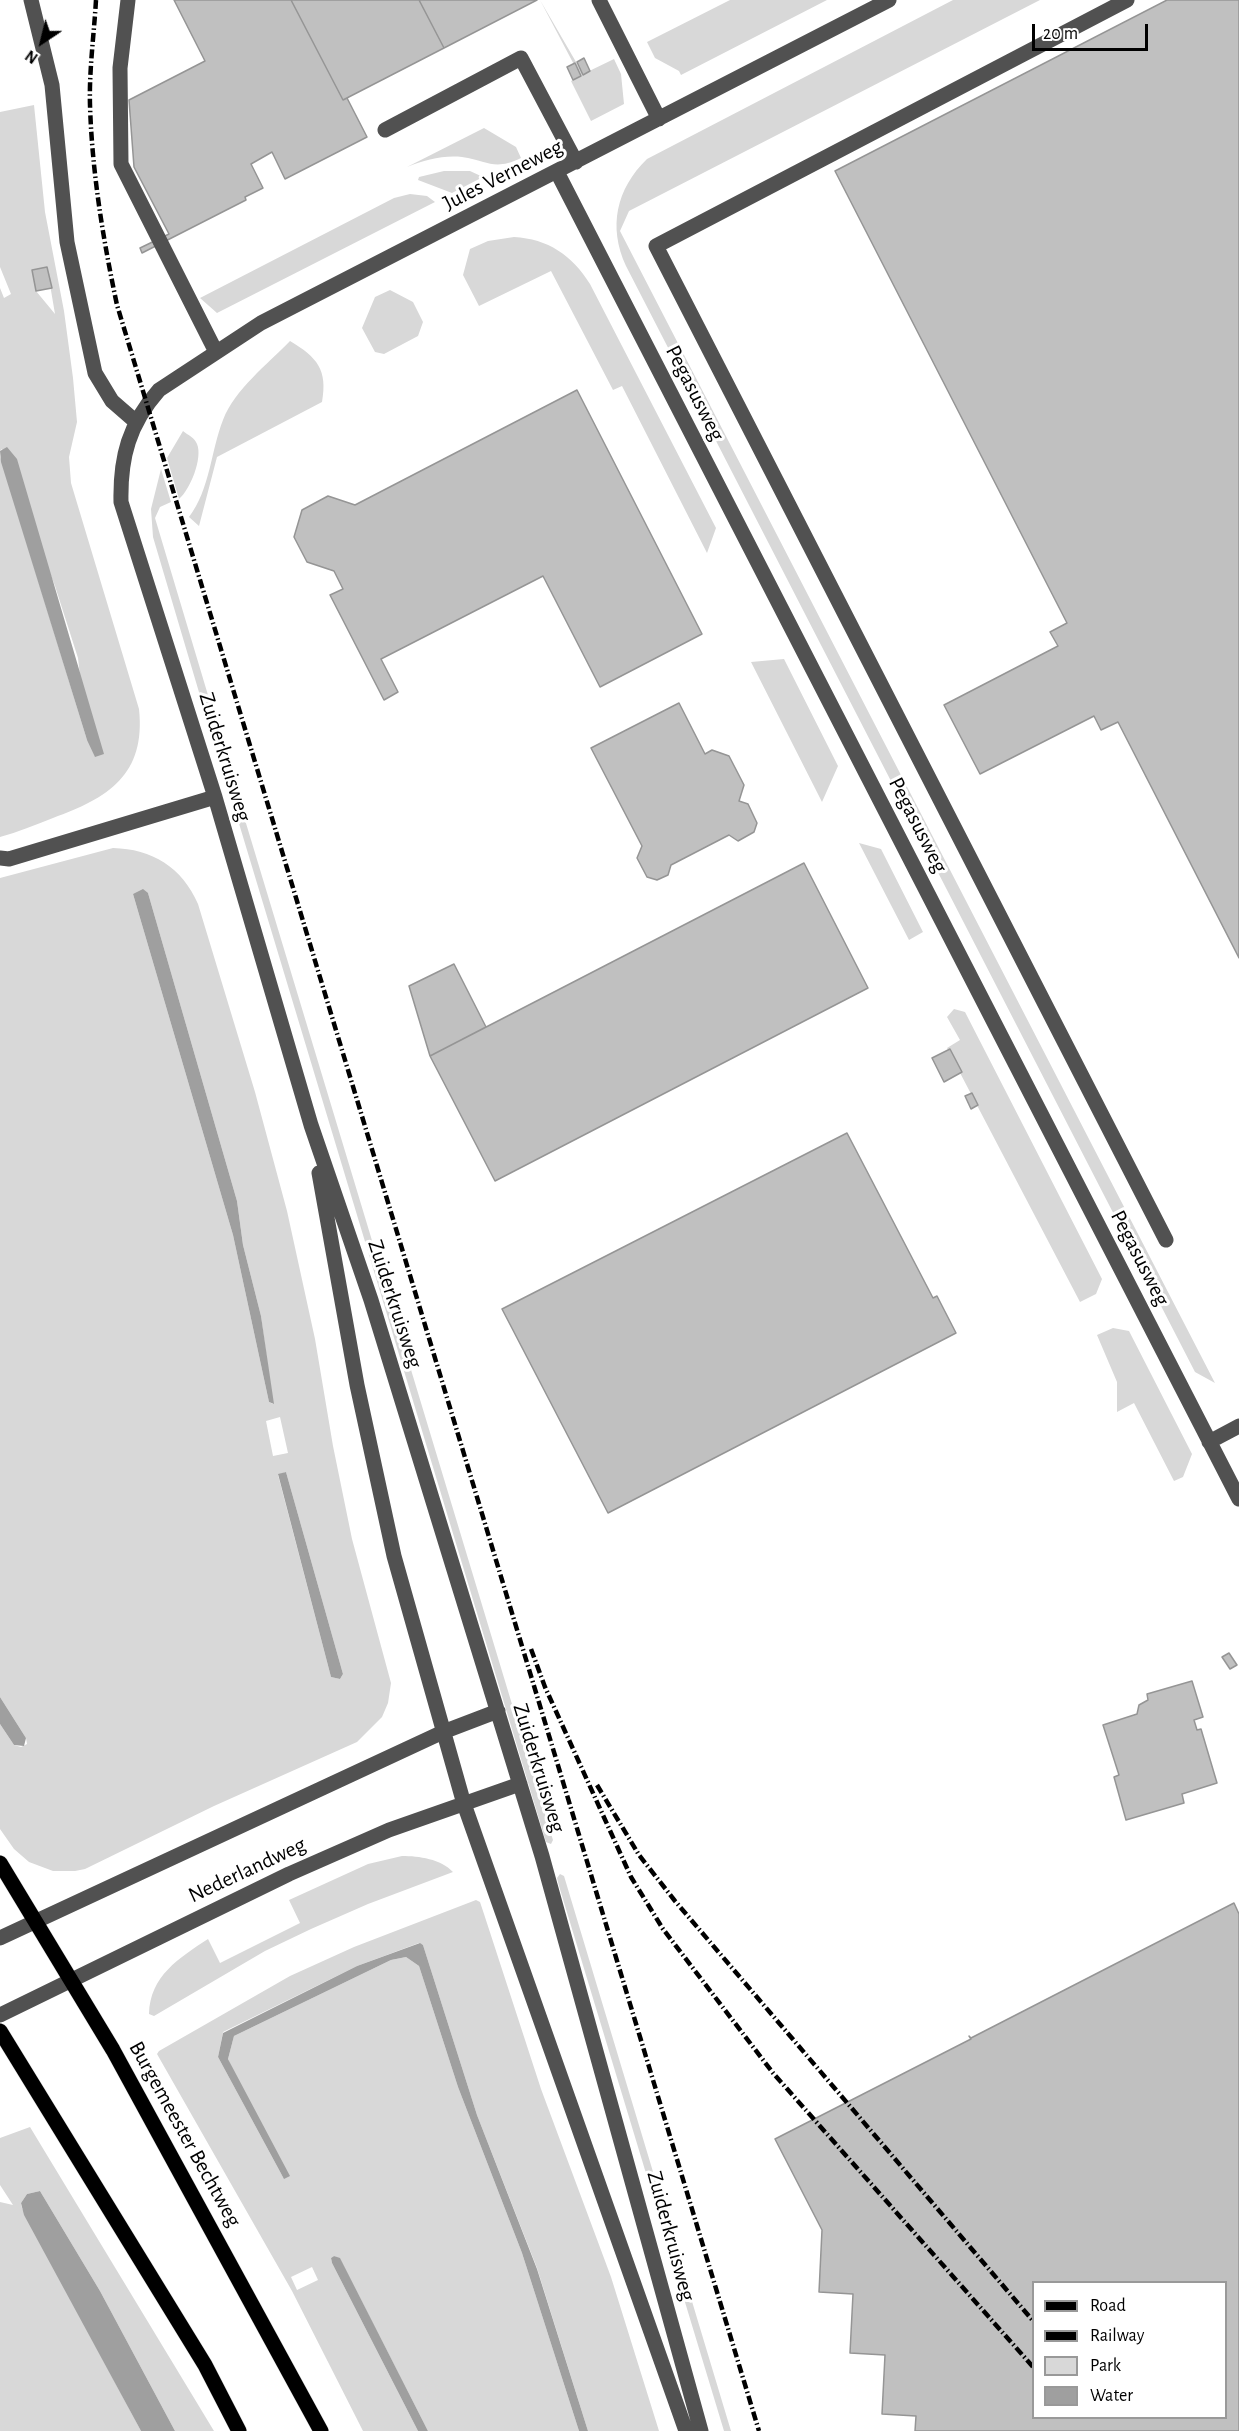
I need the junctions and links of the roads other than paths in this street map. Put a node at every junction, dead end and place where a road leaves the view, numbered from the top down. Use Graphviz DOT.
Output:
graph roads {
  1 [pos="31,0"];
  2 [pos="128,0"];
  3 [pos="599,0"];
  4 [pos="889,0"];
  5 [pos="1127,0"];
  6 [pos="659,119"];
  7 [pos="386,129"];
  8 [pos="576,162"];
  9 [pos="557,172"];
  10 [pos="216,352"];
  11 [pos="147,404"];
  12 [pos="135,421"];
  13 [pos="215,797"];
  14 [pos="0,858"];
  15 [pos="311,1125"];
  16 [pos="1166,1240"];
  17 [pos="1239,1426"];
  18 [pos="1209,1442"];
  19 [pos="1239,1499"];
  20 [pos="498,1711"];
  21 [pos="443,1732"];
  22 [pos="520,1784"];
  23 [pos="464,1804"];
  24 [pos="0,1863"];
  25 [pos="36,1920"];
  26 [pos="0,1938"];
  27 [pos="72,1979"];
  28 [pos="0,2015"];
  29 [pos="0,2031"];
  30 [pos="239,2431"];
  31 [pos="321,2431"];
  32 [pos="686,2431"];
  33 [pos="701,2431"];
  1 -- 12 [label="street"];
  2 -- 10 [label="street"];
  3 -- 6 [label="street"];
  4 -- 6 [label="street, Jules Verneweg"];
  5 -- 16 [label="street"];
  6 -- 8 [label="street, Jules Verneweg"];
  7 -- 8 [label="street"];
  8 -- 9 [label="street, Jules Verneweg"];
  9 -- 10 [label="street, Jules Verneweg"];
  9 -- 18 [label="street, Pegasusweg"];
  10 -- 11 [label="street, Jules Verneweg"];
  11 -- 12 [label="street, Zuiderkruisweg"];
  12 -- 13 [label="street, Zuiderkruisweg"];
  13 -- 14 [label="street"];
  13 -- 15 [label="street, Zuiderkruisweg"];
  15 -- 20 [label="street, Zuiderkruisweg"];
  15 -- 21 [label="street, Zuiderkruisweg"];
  17 -- 18 [label="street"];
  18 -- 19 [label="street, Pegasusweg"];
  20 -- 21 [label="street, Nederlandweg"];
  20 -- 22 [label="street, Zuiderkruisweg"];
  21 -- 23 [label="street, Zuiderkruisweg"];
  21 -- 25 [label="street, Nederlandweg"];
  22 -- 23 [label="street, Nederlandweg"];
  22 -- 33 [label="street, Zuiderkruisweg"];
  23 -- 27 [label="street, Nederlandweg"];
  23 -- 32 [label="street, Zuiderkruisweg"];
  24 -- 25 [label="main road, Burgemeester Bechtweg"];
  25 -- 26 [label="street, Nederlandweg"];
  25 -- 27 [label="main road, Burgemeester Bechtweg"];
  27 -- 28 [label="street, Nederlandweg"];
  27 -- 31 [label="main road, Burgemeester Bechtweg"];
  29 -- 30 [label="main road"];
}
